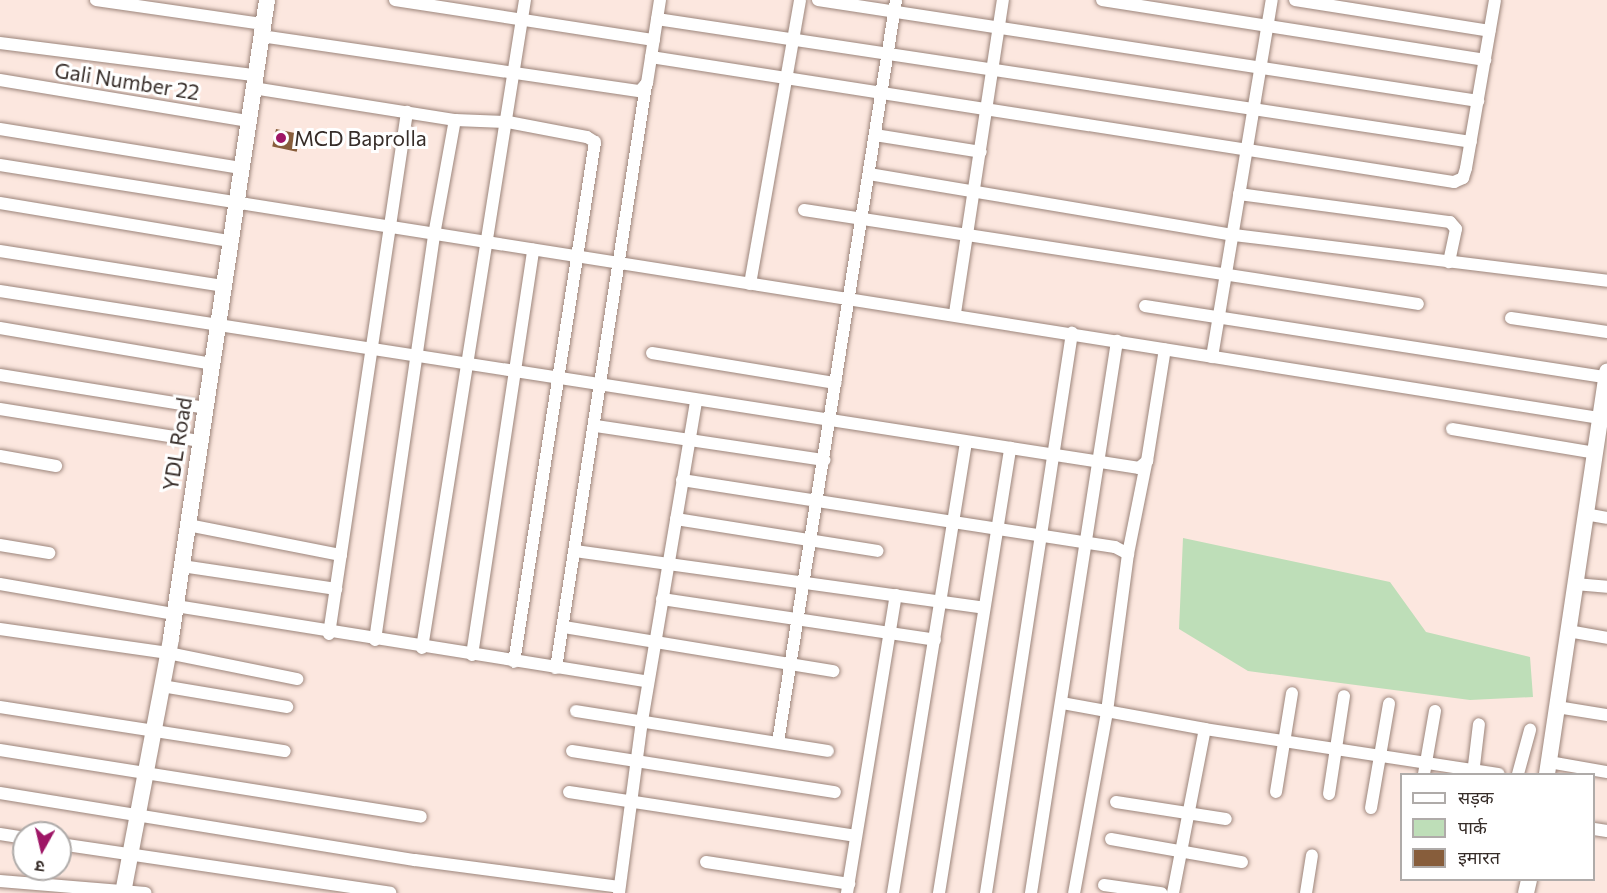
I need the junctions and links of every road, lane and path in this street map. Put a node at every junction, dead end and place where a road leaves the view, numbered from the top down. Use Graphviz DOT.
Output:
graph roads {
  1 [pos="96,0"];
  2 [pos="267,0"];
  3 [pos="395,0"];
  4 [pos="525,0"];
  5 [pos="660,0"];
  6 [pos="800,0"];
  7 [pos="818,0"];
  8 [pos="1003,0"];
  9 [pos="1102,0"];
  10 [pos="1272,0"];
  11 [pos="1295,0"];
  12 [pos="1495,0"];
  13 [pos="895,6"];
  14 [pos="657,19"];
  15 [pos="522,20"];
  16 [pos="1268,26"];
  17 [pos="999,28"];
  18 [pos="262,30"];
  19 [pos="1490,31"];
  20 [pos="794,38"];
  21 [pos="654,40"];
  22 [pos="0,43"];
  23 [pos="888,52"];
  24 [pos="651,57"];
  25 [pos="1485,60"];
  26 [pos="994,69"];
  27 [pos="1262,69"];
  28 [pos="514,72"];
  29 [pos="787,78"];
  30 [pos="0,80"];
  31 [pos="254,81"];
  32 [pos="646,85"];
  33 [pos="882,93"];
  34 [pos="1478,101"];
  35 [pos="1254,108"];
  36 [pos="407,112"];
  37 [pos="988,112"];
  38 [pos="455,120"];
  39 [pos="249,121"];
  40 [pos="508,122"];
  41 [pos="0,129"];
  42 [pos="875,135"];
  43 [pos="1470,142"];
  44 [pos="1247,149"];
  45 [pos="981,152"];
  46 [pos="0,165"];
  47 [pos="241,168"];
  48 [pos="869,174"];
  49 [pos="975,192"];
  50 [pos="1239,194"];
  51 [pos="0,204"];
  52 [pos="236,205"];
  53 [pos="804,210"];
  54 [pos="862,217"];
  55 [pos="391,229"];
  56 [pos="434,235"];
  57 [pos="968,235"];
  58 [pos="1234,236"];
  59 [pos="231,241"];
  60 [pos="484,243"];
  61 [pos="533,250"];
  62 [pos="0,251"];
  63 [pos="577,257"];
  64 [pos="1449,262"];
  65 [pos="620,264"];
  66 [pos="1228,276"];
  67 [pos="1607,281"];
  68 [pos="750,284"];
  69 [pos="224,286"];
  70 [pos="0,291"];
  71 [pos="849,297"];
  72 [pos="1418,304"];
  73 [pos="1145,306"];
  74 [pos="955,313"];
  75 [pos="1511,318"];
  76 [pos="1220,319"];
  77 [pos="218,323"];
  78 [pos="0,328"];
  79 [pos="1607,332"];
  80 [pos="1072,333"];
  81 [pos="1117,341"];
  82 [pos="1165,349"];
  83 [pos="371,350"];
  84 [pos="652,353"];
  85 [pos="1212,357"];
  86 [pos="419,358"];
  87 [pos="212,364"];
  88 [pos="466,365"];
  89 [pos="515,373"];
  90 [pos="1606,374"];
  91 [pos="0,375"];
  92 [pos="556,379"];
  93 [pos="836,383"];
  94 [pos="602,386"];
  95 [pos="696,400"];
  96 [pos="205,408"];
  97 [pos="0,409"];
  98 [pos="1600,418"];
  99 [pos="830,421"];
  100 [pos="596,426"];
  101 [pos="1452,429"];
  102 [pos="689,439"];
  103 [pos="200,441"];
  104 [pos="966,442"];
  105 [pos="1010,448"];
  106 [pos="1594,453"];
  107 [pos="1056,455"];
  108 [pos="0,456"];
  109 [pos="824,460"];
  110 [pos="1099,462"];
  111 [pos="1146,464"];
  112 [pos="56,466"];
  113 [pos="682,480"];
  114 [pos="817,500"];
  115 [pos="1585,514"];
  116 [pos="1607,518"];
  117 [pos="676,519"];
  118 [pos="954,521"];
  119 [pos="188,525"];
  120 [pos="996,529"];
  121 [pos="1039,536"];
  122 [pos="811,541"];
  123 [pos="1086,542"];
  124 [pos="0,546"];
  125 [pos="575,551"];
  126 [pos="877,551"];
  127 [pos="49,553"];
  128 [pos="1128,554"];
  129 [pos="340,555"];
  130 [pos="669,562"];
  131 [pos="182,566"];
  132 [pos="804,582"];
  133 [pos="0,584"];
  134 [pos="1575,584"];
  135 [pos="1607,587"];
  136 [pos="336,589"];
  137 [pos="896,595"];
  138 [pos="662,599"];
  139 [pos="941,602"];
  140 [pos="984,608"];
  141 [pos="175,610"];
  142 [pos="798,619"];
  143 [pos="564,627"];
  144 [pos="0,629"];
  145 [pos="1568,631"];
  146 [pos="889,633"];
  147 [pos="329,634"];
  148 [pos="1607,638"];
  149 [pos="375,640"];
  150 [pos="935,640"];
  151 [pos="655,642"];
  152 [pos="422,648"];
  153 [pos="168,653"];
  154 [pos="472,656"];
  155 [pos="514,662"];
  156 [pos="791,663"];
  157 [pos="556,669"];
  158 [pos="833,671"];
  159 [pos="297,679"];
  160 [pos="648,682"];
  161 [pos="162,686"];
  162 [pos="1292,693"];
  163 [pos="1344,696"];
  164 [pos="1062,703"];
  165 [pos="1389,704"];
  166 [pos="287,706"];
  167 [pos="0,707"];
  168 [pos="1557,707"];
  169 [pos="576,711"];
  170 [pos="1435,711"];
  171 [pos="1107,712"];
  172 [pos="1607,715"];
  173 [pos="642,721"];
  174 [pos="1479,724"];
  175 [pos="154,728"];
  176 [pos="1205,729"];
  177 [pos="1530,730"];
  178 [pos="1286,739"];
  179 [pos="778,742"];
  180 [pos="1334,746"];
  181 [pos="0,750"];
  182 [pos="285,751"];
  183 [pos="572,751"];
  184 [pos="828,751"];
  185 [pos="1382,754"];
  186 [pos="636,761"];
  187 [pos="1425,768"];
  188 [pos="1548,768"];
  189 [pos="146,772"];
  190 [pos="1473,772"];
  191 [pos="1607,772"];
  192 [pos="1518,773"];
  193 [pos="569,792"];
  194 [pos="835,792"];
  195 [pos="1276,792"];
  196 [pos="0,793"];
  197 [pos="1329,794"];
  198 [pos="630,802"];
  199 [pos="1116,802"];
  200 [pos="1371,808"];
  201 [pos="1188,812"];
  202 [pos="138,815"];
  203 [pos="421,817"];
  204 [pos="1226,819"];
  205 [pos="855,836"];
  206 [pos="1111,839"];
  207 [pos="72,846"];
  208 [pos="1181,851"];
  209 [pos="130,855"];
  210 [pos="1312,855"];
  211 [pos="706,862"];
  212 [pos="1242,862"];
  213 [pos="0,881"];
  214 [pos="1104,885"];
  215 [pos="848,888"];
  216 [pos="619,890"];
  217 [pos="123,891"];
  218 [pos="146,893"];
  219 [pos="390,893"];
  220 [pos="893,893"];
  221 [pos="939,893"];
  222 [pos="986,893"];
  223 [pos="1031,893"];
  224 [pos="1074,893"];
  225 [pos="1161,893"];
  226 [pos="1173,893"];
  227 [pos="1306,893"];
  1 -- 18 [label="street"];
  2 -- 18 [label="street, YDL Road"];
  3 -- 15 [label="street"];
  4 -- 15 [label="street"];
  5 -- 14 [label="street"];
  6 -- 20 [label="street"];
  7 -- 13 [label="street"];
  8 -- 17 [label="street"];
  9 -- 16 [label="street"];
  10 -- 16 [label="street"];
  11 -- 19 [label="street"];
  12 -- 19 [label="street"];
  13 -- 17 [label="street"];
  13 -- 23 [label="street"];
  14 -- 20 [label="street"];
  14 -- 21 [label="street"];
  15 -- 21 [label="street"];
  15 -- 28 [label="street"];
  16 -- 25 [label="street"];
  16 -- 27 [label="street"];
  17 -- 26 [label="street"];
  17 -- 27 [label="street"];
  18 -- 28 [label="street"];
  18 -- 31 [label="street, YDL Road"];
  19 -- 25 [label="street"];
  20 -- 23 [label="street"];
  20 -- 29 [label="street"];
  21 -- 24 [label="street"];
  22 -- 31 [label="street"];
  23 -- 26 [label="street"];
  23 -- 33 [label="street"];
  24 -- 29 [label="street"];
  24 -- 32 [label="street"];
  25 -- 34 [label="street"];
  26 -- 35 [label="street"];
  26 -- 37 [label="street"];
  27 -- 34 [label="street"];
  27 -- 35 [label="street"];
  28 -- 32 [label="street"];
  28 -- 40 [label="street"];
  29 -- 33 [label="street"];
  29 -- 68 [label="street"];
  30 -- 39 [label="street, Gali Number 22"];
  31 -- 36 [label="street"];
  31 -- 39 [label="street, YDL Road"];
  32 -- 65 [label="street"];
  33 -- 37 [label="street"];
  33 -- 42 [label="street"];
  34 -- 43 [label="street"];
  35 -- 43 [label="street"];
  35 -- 44 [label="street"];
  36 -- 38 [label="street"];
  36 -- 55 [label="street"];
  37 -- 44 [label="street"];
  37 -- 45 [label="street"];
  38 -- 40 [label="street"];
  38 -- 56 [label="street"];
  39 -- 47 [label="street, YDL Road"];
  40 -- 60 [label="street"];
  40 -- 63 [label="street"];
  41 -- 47 [label="street"];
  42 -- 45 [label="street"];
  42 -- 48 [label="street"];
  43 -- 44 [label="street"];
  44 -- 50 [label="street"];
  45 -- 49 [label="street"];
  46 -- 52 [label="street"];
  47 -- 52 [label="street, YDL Road"];
  48 -- 49 [label="street"];
  48 -- 54 [label="street"];
  49 -- 57 [label="street"];
  49 -- 58 [label="street"];
  50 -- 58 [label="street"];
  50 -- 64 [label="street"];
  51 -- 59 [label="street"];
  52 -- 55 [label="street"];
  52 -- 59 [label="street, YDL Road"];
  53 -- 54 [label="street"];
  54 -- 57 [label="street"];
  54 -- 71 [label="street"];
  55 -- 56 [label="street"];
  55 -- 83 [label="street"];
  56 -- 60 [label="street"];
  56 -- 86 [label="street"];
  57 -- 66 [label="street"];
  57 -- 74 [label="street"];
  58 -- 64 [label="street"];
  58 -- 66 [label="street"];
  59 -- 69 [label="street, YDL Road"];
  60 -- 61 [label="street"];
  60 -- 88 [label="street"];
  61 -- 63 [label="street"];
  61 -- 89 [label="street"];
  62 -- 69 [label="street"];
  63 -- 65 [label="street"];
  63 -- 92 [label="street"];
  64 -- 67 [label="street"];
  65 -- 68 [label="street"];
  65 -- 94 [label="street"];
  66 -- 72 [label="street"];
  66 -- 76 [label="street"];
  68 -- 71 [label="street"];
  69 -- 77 [label="street, YDL Road"];
  70 -- 77 [label="street"];
  71 -- 74 [label="street"];
  71 -- 93 [label="street"];
  73 -- 76 [label="street"];
  74 -- 80 [label="street"];
  75 -- 79 [label="street"];
  76 -- 85 [label="street"];
  76 -- 90 [label="street"];
  77 -- 83 [label="street"];
  77 -- 87 [label="street, YDL Road"];
  78 -- 87 [label="street"];
  80 -- 81 [label="street"];
  80 -- 107 [label="street"];
  81 -- 82 [label="street"];
  81 -- 110 [label="street"];
  82 -- 85 [label="street"];
  82 -- 111 [label="street"];
  83 -- 86 [label="street"];
  83 -- 129 [label="street"];
  84 -- 93 [label="street"];
  85 -- 98 [label="street"];
  86 -- 88 [label="street"];
  86 -- 149 [label="street"];
  87 -- 96 [label="street, YDL Road"];
  88 -- 89 [label="street"];
  88 -- 152 [label="street"];
  89 -- 92 [label="street"];
  89 -- 154 [label="street"];
  90 -- 98 [label="street"];
  91 -- 96 [label="street"];
  92 -- 94 [label="street"];
  92 -- 155 [label="street"];
  93 -- 99 [label="street"];
  94 -- 95 [label="street"];
  94 -- 100 [label="street"];
  95 -- 99 [label="street"];
  95 -- 102 [label="street"];
  96 -- 103 [label="street, YDL Road"];
  97 -- 103 [label="street"];
  98 -- 106 [label="street"];
  99 -- 104 [label="street"];
  99 -- 109 [label="street"];
  100 -- 102 [label="street"];
  100 -- 125 [label="street"];
  101 -- 106 [label="street"];
  102 -- 109 [label="street"];
  102 -- 113 [label="street"];
  103 -- 119 [label="street, YDL Road"];
  104 -- 105 [label="street"];
  104 -- 118 [label="street"];
  105 -- 107 [label="street"];
  105 -- 120 [label="street"];
  106 -- 115 [label="street"];
  107 -- 110 [label="street"];
  107 -- 121 [label="street"];
  108 -- 112 [label="street"];
  109 -- 114 [label="street"];
  110 -- 111 [label="street"];
  110 -- 123 [label="street"];
  111 -- 128 [label="street"];
  113 -- 114 [label="street"];
  113 -- 117 [label="street"];
  114 -- 118 [label="street"];
  114 -- 122 [label="street"];
  115 -- 116 [label="street"];
  115 -- 134 [label="street"];
  117 -- 122 [label="street"];
  117 -- 130 [label="street"];
  118 -- 120 [label="street"];
  118 -- 139 [label="street"];
  119 -- 129 [label="street"];
  119 -- 131 [label="street, YDL Road"];
  120 -- 121 [label="street"];
  120 -- 140 [label="street"];
  121 -- 123 [label="street"];
  121 -- 222 [label="street"];
  122 -- 126 [label="street"];
  122 -- 132 [label="street"];
  123 -- 128 [label="street"];
  123 -- 164 [label="street"];
  124 -- 127 [label="street"];
  125 -- 130 [label="street"];
  125 -- 143 [label="street"];
  128 -- 171 [label="street"];
  129 -- 136 [label="street"];
  130 -- 132 [label="street"];
  130 -- 138 [label="street"];
  131 -- 136 [label="street"];
  131 -- 141 [label="street, YDL Road"];
  132 -- 137 [label="street"];
  132 -- 142 [label="street"];
  133 -- 141 [label="street"];
  134 -- 135 [label="street"];
  134 -- 145 [label="street"];
  136 -- 147 [label="street"];
  137 -- 139 [label="street"];
  137 -- 146 [label="street"];
  138 -- 142 [label="street"];
  138 -- 151 [label="street"];
  139 -- 140 [label="street"];
  139 -- 150 [label="street"];
  140 -- 221 [label="street"];
  141 -- 147 [label="street"];
  141 -- 153 [label="street, YDL Road"];
  142 -- 146 [label="street"];
  142 -- 156 [label="street"];
  143 -- 151 [label="street"];
  143 -- 157 [label="street"];
  144 -- 153 [label="street"];
  145 -- 148 [label="street"];
  145 -- 168 [label="street"];
  146 -- 150 [label="street"];
  146 -- 205 [label="street"];
  147 -- 149 [label="street"];
  149 -- 152 [label="street"];
  150 -- 220 [label="street"];
  151 -- 156 [label="street"];
  151 -- 160 [label="street"];
  152 -- 154 [label="street"];
  153 -- 159 [label="street"];
  153 -- 161 [label="street, YDL Road"];
  154 -- 155 [label="street"];
  155 -- 157 [label="street"];
  156 -- 158 [label="street"];
  156 -- 179 [label="street"];
  157 -- 160 [label="street"];
  160 -- 173 [label="street"];
  161 -- 166 [label="street"];
  161 -- 175 [label="street, YDL Road"];
  162 -- 178 [label="street"];
  163 -- 180 [label="street"];
  164 -- 171 [label="street"];
  164 -- 223 [label="street"];
  165 -- 185 [label="street"];
  167 -- 175 [label="street"];
  168 -- 172 [label="street"];
  168 -- 188 [label="street"];
  169 -- 173 [label="street"];
  170 -- 187 [label="street"];
  171 -- 176 [label="street"];
  171 -- 224 [label="street"];
  173 -- 179 [label="street"];
  173 -- 186 [label="street"];
  174 -- 190 [label="street"];
  175 -- 182 [label="street"];
  175 -- 189 [label="street, YDL Road"];
  176 -- 178 [label="street"];
  176 -- 201 [label="street"];
  177 -- 192 [label="street"];
  178 -- 180 [label="street"];
  178 -- 195 [label="street"];
  179 -- 184 [label="street"];
  180 -- 185 [label="street"];
  180 -- 197 [label="street"];
  181 -- 189 [label="street"];
  183 -- 186 [label="street"];
  185 -- 187 [label="street"];
  185 -- 200 [label="street"];
  186 -- 194 [label="street"];
  186 -- 198 [label="street"];
  187 -- 190 [label="street"];
  188 -- 191 [label="street"];
  189 -- 202 [label="street, YDL Road"];
  189 -- 203 [label="street"];
  193 -- 198 [label="street"];
  196 -- 202 [label="street"];
  198 -- 205 [label="street"];
  198 -- 216 [label="street"];
  199 -- 201 [label="street"];
  201 -- 204 [label="street"];
  201 -- 208 [label="street"];
  202 -- 209 [label="street, YDL Road"];
  202 -- 216 [label="street"];
  205 -- 215 [label="street"];
  206 -- 208 [label="street"];
  207 -- 209 [label="street"];
  208 -- 212 [label="street"];
  208 -- 226 [label="street"];
  209 -- 217 [label="street, YDL Road"];
  209 -- 219 [label="street"];
  210 -- 227 [label="street"];
  211 -- 215 [label="street"];
  213 -- 217 [label="street"];
  214 -- 225 [label="street"];
  217 -- 218 [label="street"];
}
